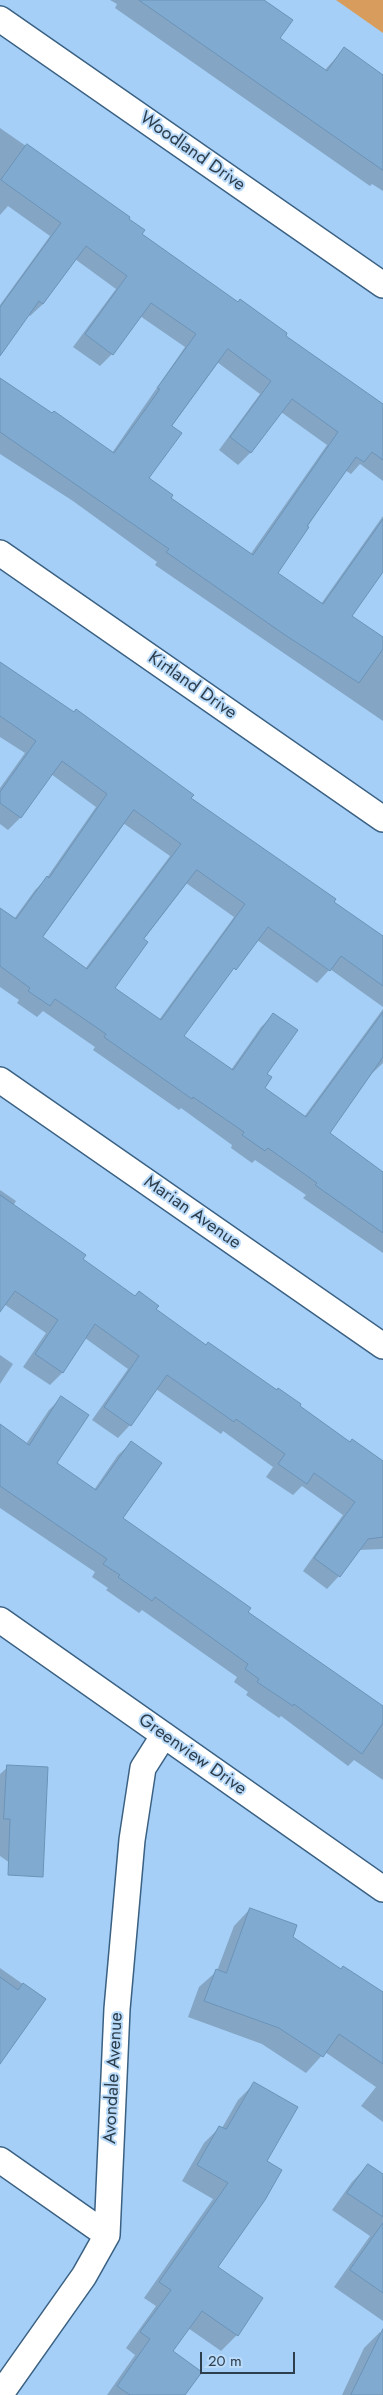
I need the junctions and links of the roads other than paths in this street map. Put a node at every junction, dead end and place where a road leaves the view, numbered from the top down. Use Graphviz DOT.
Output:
graph roads {
  1 [pos="0,19"];
  2 [pos="383,285"];
  3 [pos="0,553"];
  4 [pos="383,819"];
  5 [pos="0,1080"];
  6 [pos="383,1346"];
  7 [pos="0,1620"];
  8 [pos="164,1735"];
  9 [pos="383,1889"];
  10 [pos="0,2160"];
  11 [pos="107,2235"];
  12 [pos="0,2395"];
  1 -- 2 [label="street, Woodland Drive"];
  3 -- 4 [label="street, Kirtland Drive"];
  5 -- 6 [label="street, Marian Avenue"];
  7 -- 8 [label="street, Greenview Drive"];
  8 -- 9 [label="street, Greenview Drive"];
  8 -- 11 [label="street, Avondale Avenue"];
  10 -- 11 [label="street"];
  11 -- 12 [label="street, Avondale Avenue"];
}
